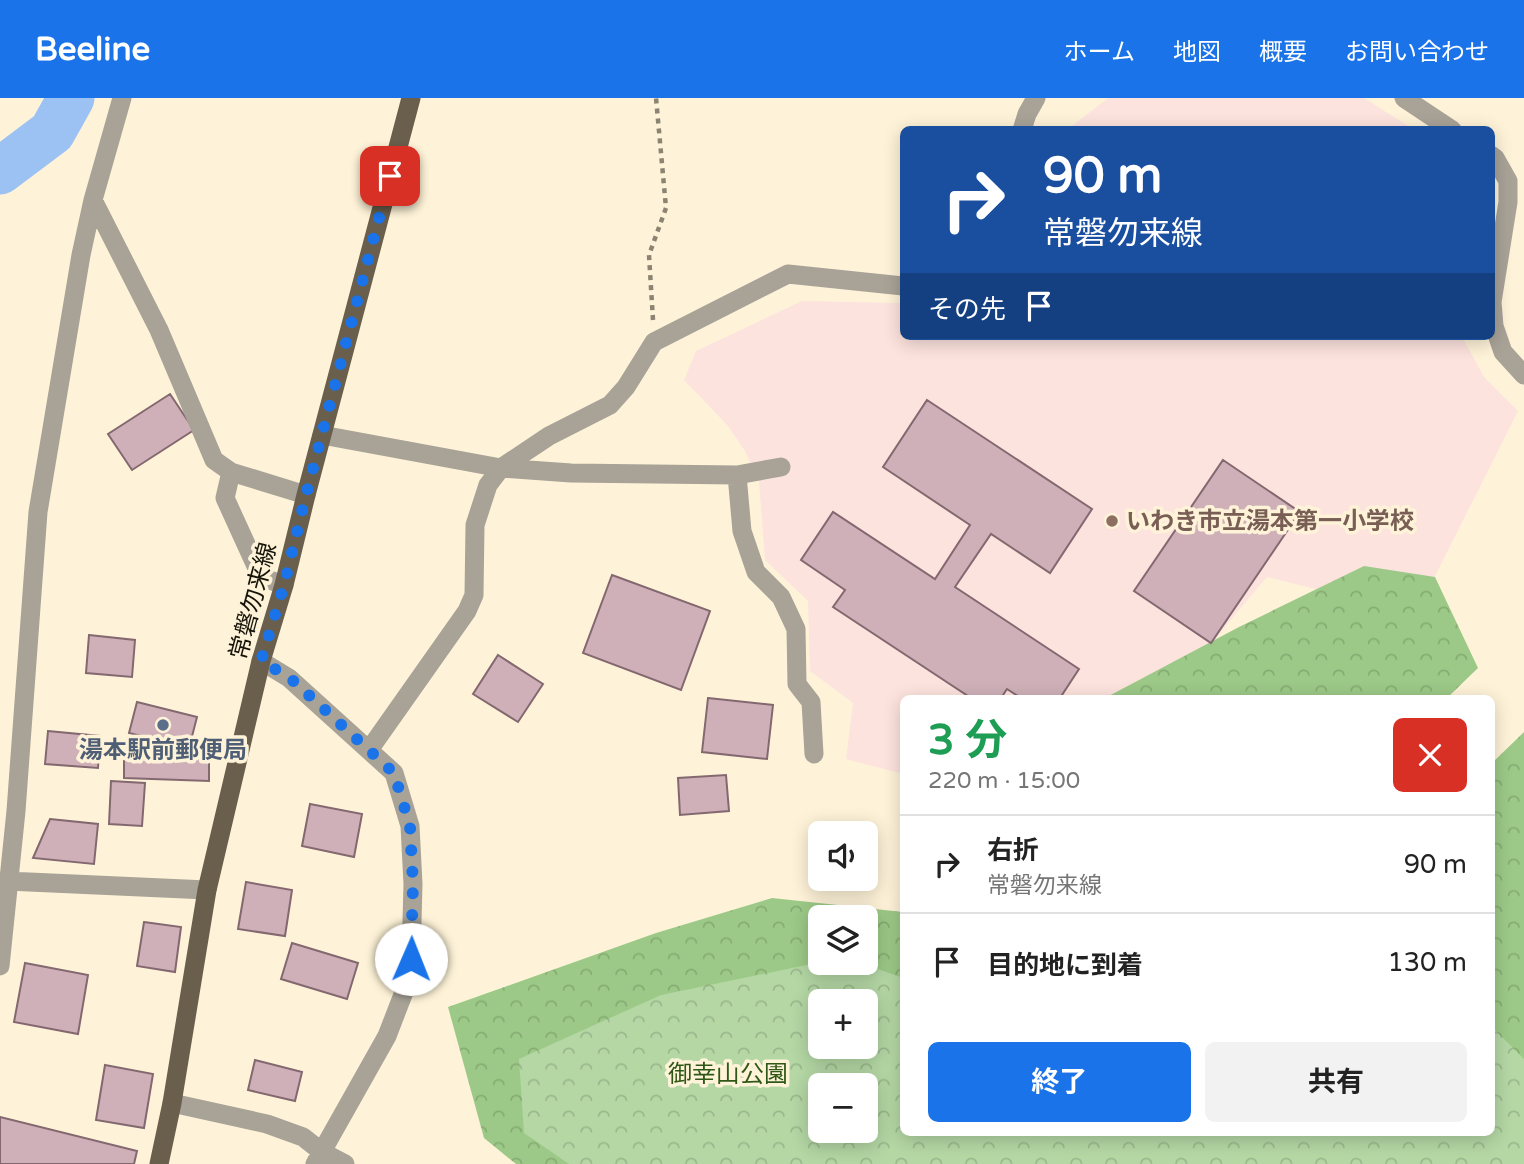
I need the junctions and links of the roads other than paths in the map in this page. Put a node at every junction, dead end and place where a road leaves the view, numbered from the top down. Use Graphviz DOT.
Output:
graph roads {
  1 [pos="122,98"];
  2 [pos="411,98"];
  3 [pos="1036,98"];
  4 [pos="1404,98"];
  5 [pos="1023,126"];
  6 [pos="1446,126"];
  7 [pos="1495,157"];
  8 [pos="1516,178"];
  9 [pos="93,200"];
  10 [pos="1495,283"];
  11 [pos="900,286"];
  12 [pos="1495,329"];
  13 [pos="1524,375"];
  14 [pos="322,435"];
  15 [pos="781,467"];
  16 [pos="501,468"];
  17 [pos="231,472"];
  18 [pos="737,475"];
  19 [pos="306,495"];
  20 [pos="284,585"];
  21 [pos="261,661"];
  22 [pos="369,750"];
  23 [pos="814,754"];
  24 [pos="8,881"];
  25 [pos="208,890"];
  26 [pos="0,966"];
  27 [pos="172,1102"];
  28 [pos="318,1158"];
  29 [pos="159,1164"];
  30 [pos="345,1164"];
  1 -- 9 [label="street"];
  2 -- 14 [label="main road, 常磐勿来線"];
  3 -- 5 [label="street"];
  4 -- 6 [label="street"];
  7 -- 8 [label="street"];
  8 -- 10 [label="street"];
  9 -- 17 [label="street"];
  9 -- 24 [label="street"];
  11 -- 16 [label="street"];
  12 -- 13 [label="street"];
  14 -- 16 [label="street"];
  14 -- 19 [label="main road, 常磐勿来線"];
  15 -- 18 [label="street"];
  16 -- 18 [label="street"];
  16 -- 22 [label="street"];
  17 -- 19 [label="street"];
  17 -- 20 [label="street"];
  18 -- 23 [label="street"];
  19 -- 20 [label="main road, 常磐勿来線"];
  20 -- 21 [label="main road, 常磐勿来線"];
  21 -- 22 [label="street"];
  21 -- 25 [label="main road, 常磐勿来線"];
  22 -- 28 [label="street"];
  24 -- 25 [label="street"];
  24 -- 26 [label="street"];
  25 -- 27 [label="main road, 常磐勿来線"];
  27 -- 28 [label="street"];
  27 -- 29 [label="main road, 常磐勿来線"];
  28 -- 30 [label="street"];
}
